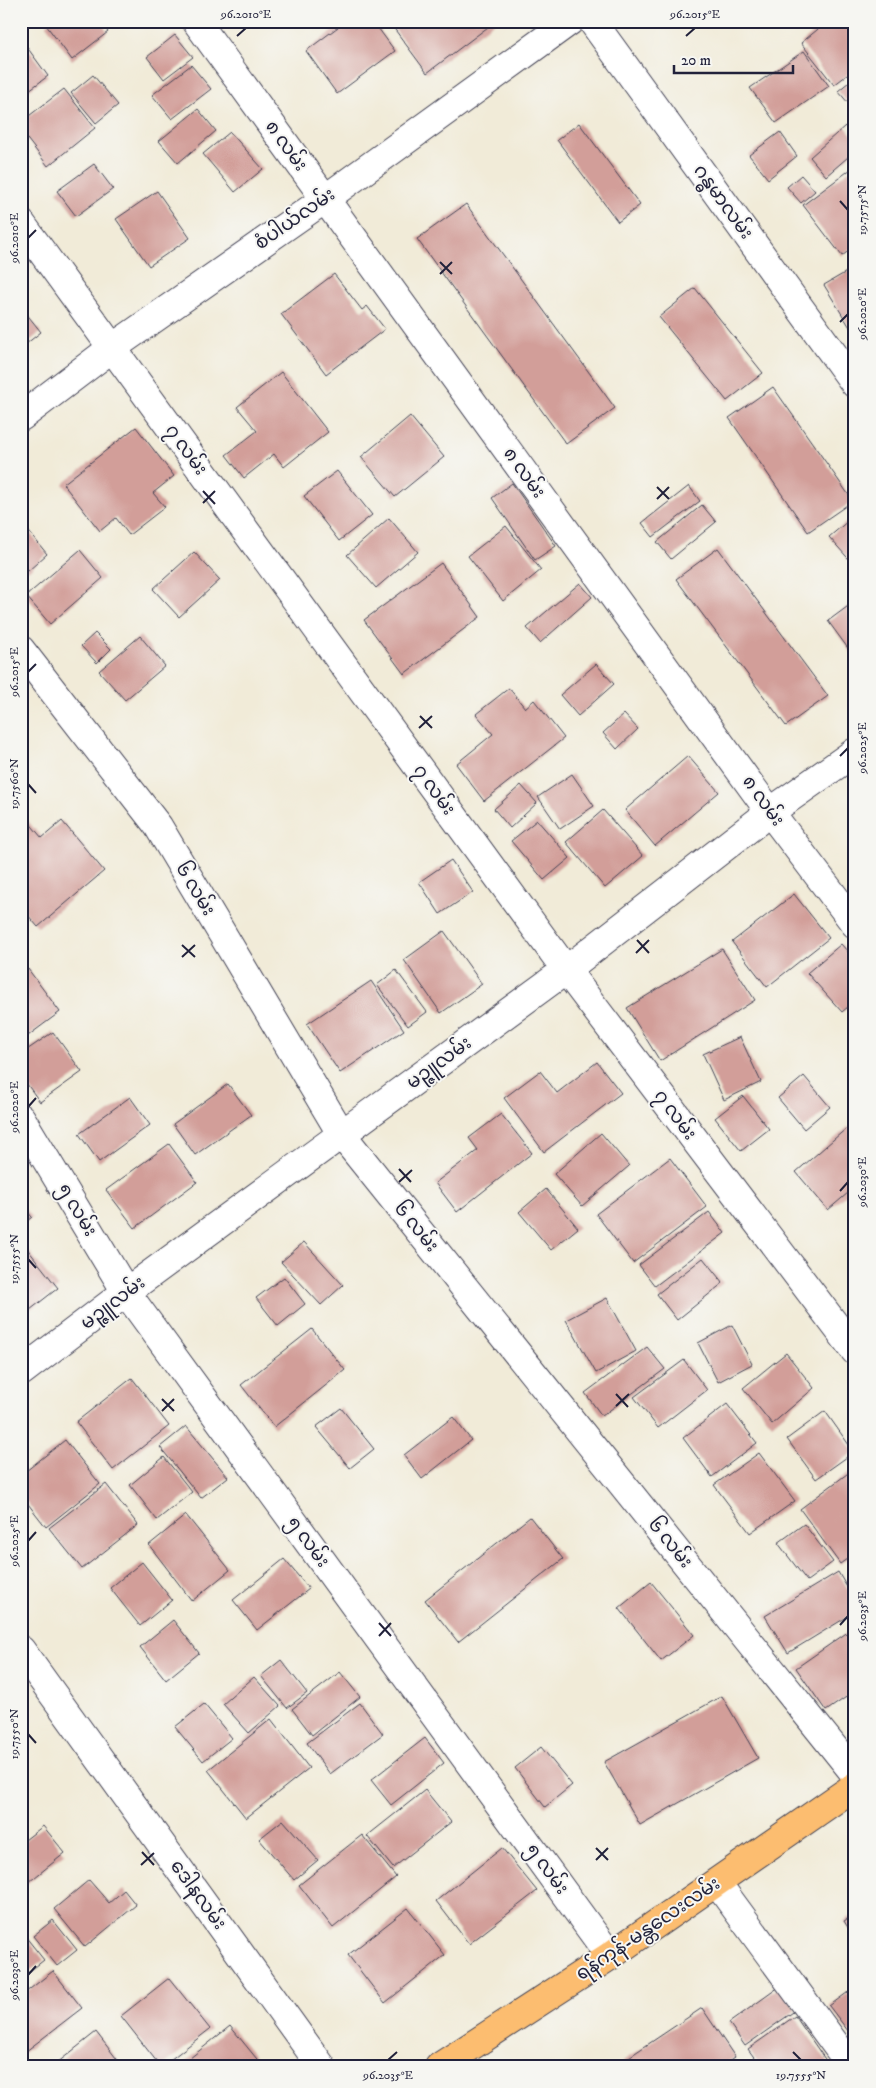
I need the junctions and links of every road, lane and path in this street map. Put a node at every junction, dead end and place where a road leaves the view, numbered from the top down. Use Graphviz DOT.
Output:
graph roads {
  1 [pos="196,21"];
  2 [pos="570,21"];
  3 [pos="592,21"];
  4 [pos="325,199"];
  5 [pos="21,222"];
  6 [pos="112,348"];
  7 [pos="855,384"];
  8 [pos="21,417"];
  9 [pos="21,650"];
  10 [pos="855,752"];
  11 [pos="770,812"];
  12 [pos="855,924"];
  13 [pos="566,970"];
  14 [pos="21,1118"];
  15 [pos="342,1135"];
  16 [pos="126,1292"];
  17 [pos="855,1351"];
  18 [pos="21,1372"];
  19 [pos="21,1650"];
  20 [pos="855,1774"];
  21 [pos="855,1786"];
  22 [pos="717,1883"];
  23 [pos="610,1956"];
  24 [pos="450,2064"];
  25 [pos="322,2067"];
  26 [pos="852,2067"];
  1 -- 4 [label="street, ၈ လမ်း"];
  2 -- 4 [label="street, စံပါယ်လမ်း"];
  3 -- 7 [label="street, ဂန္ဓမာလမ်း"];
  4 -- 6 [label="street, စံပါယ်လမ်း"];
  4 -- 11 [label="street, ၈ လမ်း"];
  5 -- 6 [label="street, ၇ လမ်း"];
  6 -- 8 [label="street, စံပါယ်လမ်း"];
  6 -- 13 [label="street, ၇ လမ်း"];
  9 -- 15 [label="street, ၆ လမ်း"];
  10 -- 11 [label="street, မဉ္ဇူလမ်း"];
  11 -- 12 [label="street, ၈ လမ်း"];
  11 -- 13 [label="street, မဉ္ဇူလမ်း"];
  13 -- 15 [label="street, မဉ္ဇူလမ်း"];
  13 -- 17 [label="street, ၇ လမ်း"];
  14 -- 16 [label="street, ၅ လမ်း"];
  15 -- 16 [label="street, မဉ္ဇူလမ်း"];
  15 -- 20 [label="street, ၆ လမ်း"];
  16 -- 18 [label="street, မဉ္ဇူလမ်း"];
  16 -- 23 [label="street, ၅ လမ်း"];
  19 -- 25 [label="street, ဒေါနလမ်း"];
  21 -- 22 [label="main road, ရန်ကုန်-မန္တလေးလမ်း"];
  22 -- 23 [label="main road, ရန်ကုန်-မန္တလေးလမ်း"];
  22 -- 26 [label="street"];
  23 -- 24 [label="main road, ရန်ကုန်-မန္တလေးလမ်း"];
}
